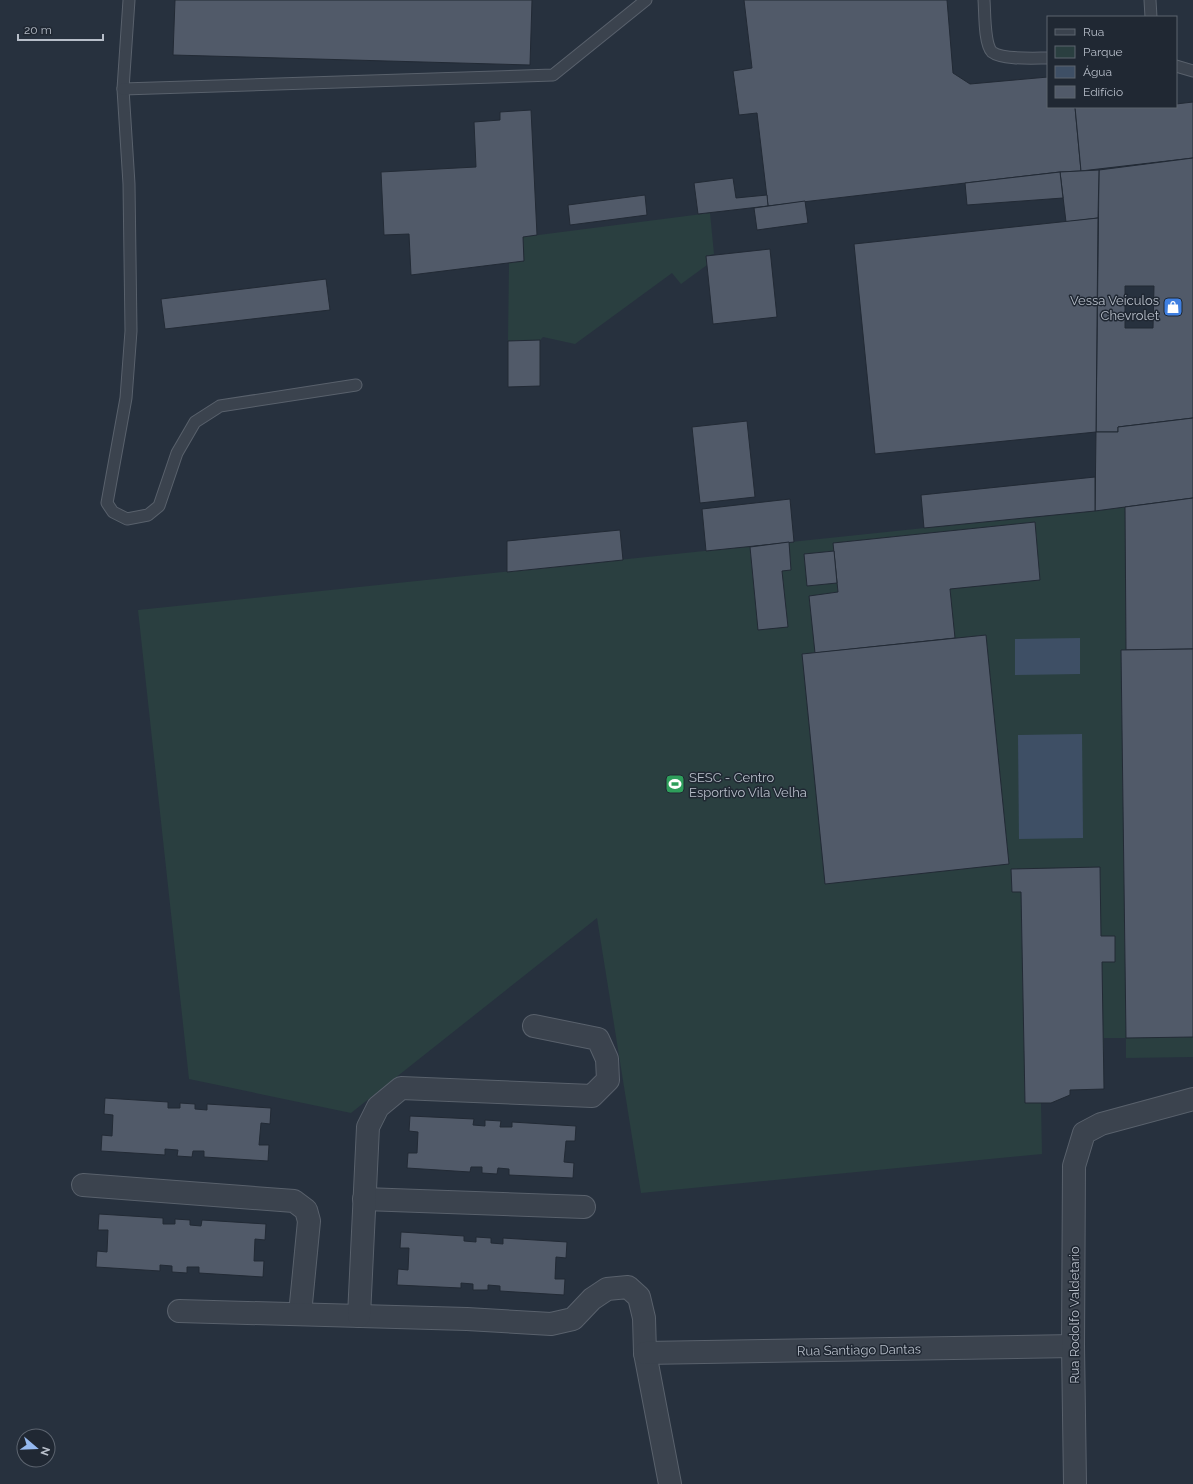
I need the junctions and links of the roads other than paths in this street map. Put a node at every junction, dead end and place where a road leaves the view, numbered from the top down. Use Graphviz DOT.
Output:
graph roads {
  1 [pos="129,0"];
  2 [pos="646,0"];
  3 [pos="984,0"];
  4 [pos="1150,0"];
  5 [pos="1151,16"];
  6 [pos="1047,58"];
  7 [pos="1177,66"];
  8 [pos="1193,71"];
  9 [pos="123,89"];
  10 [pos="356,385"];
  11 [pos="534,1026"];
  12 [pos="1193,1099"];
  13 [pos="83,1185"];
  14 [pos="364,1199"];
  15 [pos="584,1207"];
  16 [pos="179,1312"];
  17 [pos="300,1314"];
  18 [pos="359,1316"];
  19 [pos="1073,1346"];
  20 [pos="645,1353"];
  21 [pos="670,1484"];
  22 [pos="1075,1484"];
  1 -- 9 [label="lane"];
  2 -- 9 [label="lane"];
  3 -- 6 [label="lane"];
  4 -- 5 [label="lane"];
  7 -- 8 [label="lane"];
  9 -- 10 [label="lane"];
  11 -- 14 [label="street"];
  12 -- 19 [label="street, Rua Rodolfo Valdetario"];
  13 -- 17 [label="street"];
  14 -- 15 [label="street"];
  14 -- 18 [label="street"];
  16 -- 17 [label="street"];
  17 -- 18 [label="street"];
  18 -- 20 [label="street"];
  19 -- 20 [label="street, Rua Santiago Dantas"];
  19 -- 22 [label="street, Rua Rodolfo Valdetario"];
  20 -- 21 [label="street"];
}
